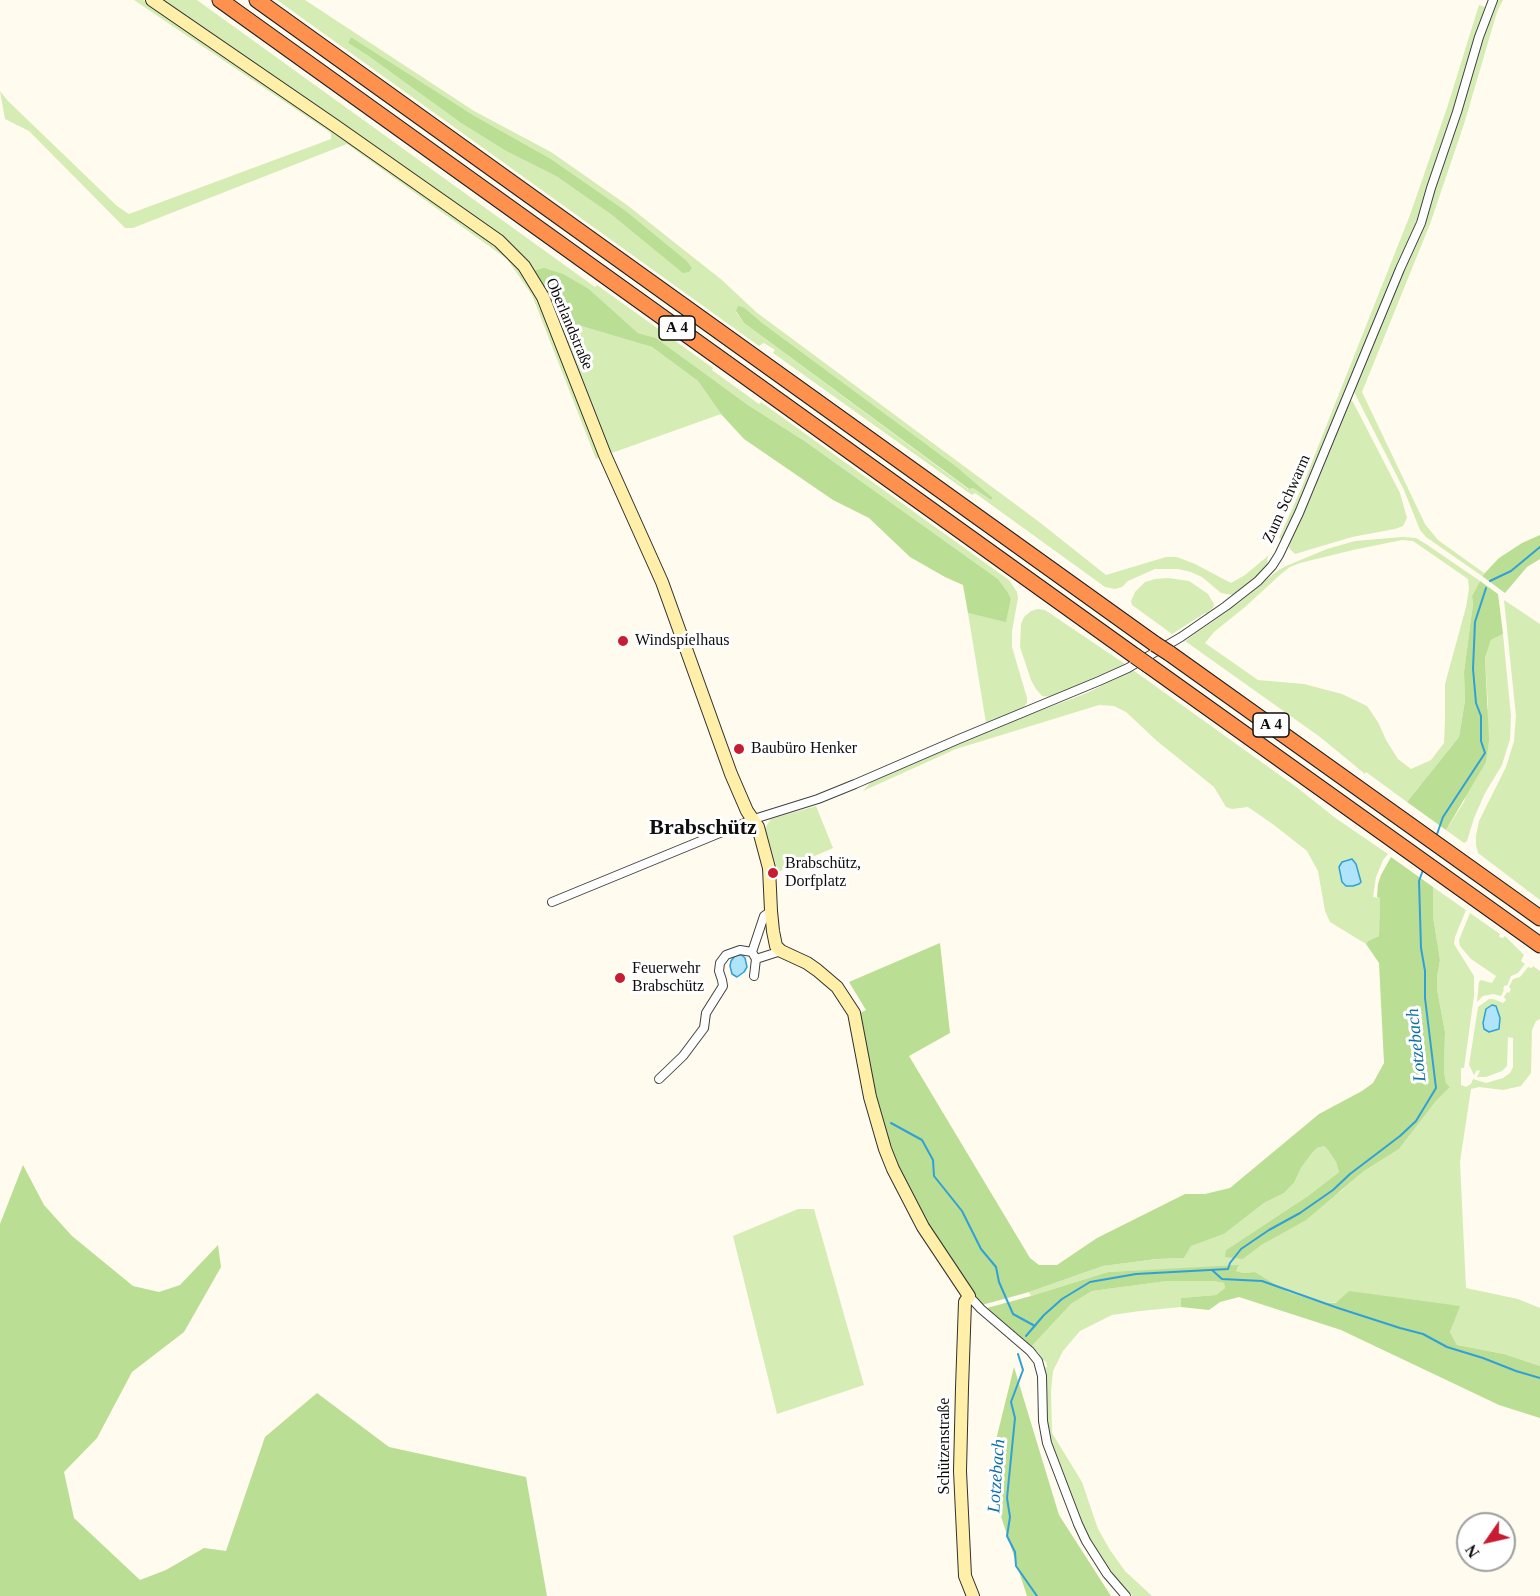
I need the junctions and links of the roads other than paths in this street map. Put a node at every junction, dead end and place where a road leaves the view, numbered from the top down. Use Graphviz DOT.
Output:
graph roads {
  1 [pos="152,0"];
  2 [pos="220,0"];
  3 [pos="257,0"];
  4 [pos="1492,0"];
  5 [pos="754,819"];
  6 [pos="552,902"];
  7 [pos="771,911"];
  8 [pos="1540,918"];
  9 [pos="1540,945"];
  10 [pos="781,951"];
  11 [pos="754,955"];
  12 [pos="754,976"];
  13 [pos="659,1079"];
  14 [pos="969,1296"];
  15 [pos="973,1596"];
  16 [pos="1126,1596"];
  1 -- 5 [label="street, Oberlandstraße"];
  2 -- 9 [label="highway, A 4"];
  3 -- 8 [label="highway, A 4, bridge"];
  4 -- 5 [label="street, Zum Schwarm"];
  5 -- 6 [label="street, Zum Schwarm"];
  5 -- 7 [label="street, Oberlandstraße"];
  7 -- 10 [label="street, Oberlandstraße"];
  7 -- 11 [label="street"];
  10 -- 11 [label="street"];
  10 -- 14 [label="street"];
  11 -- 12 [label="street"];
  11 -- 13 [label="street"];
  14 -- 15 [label="street, Schützenstraße"];
  14 -- 16 [label="street"];
}
